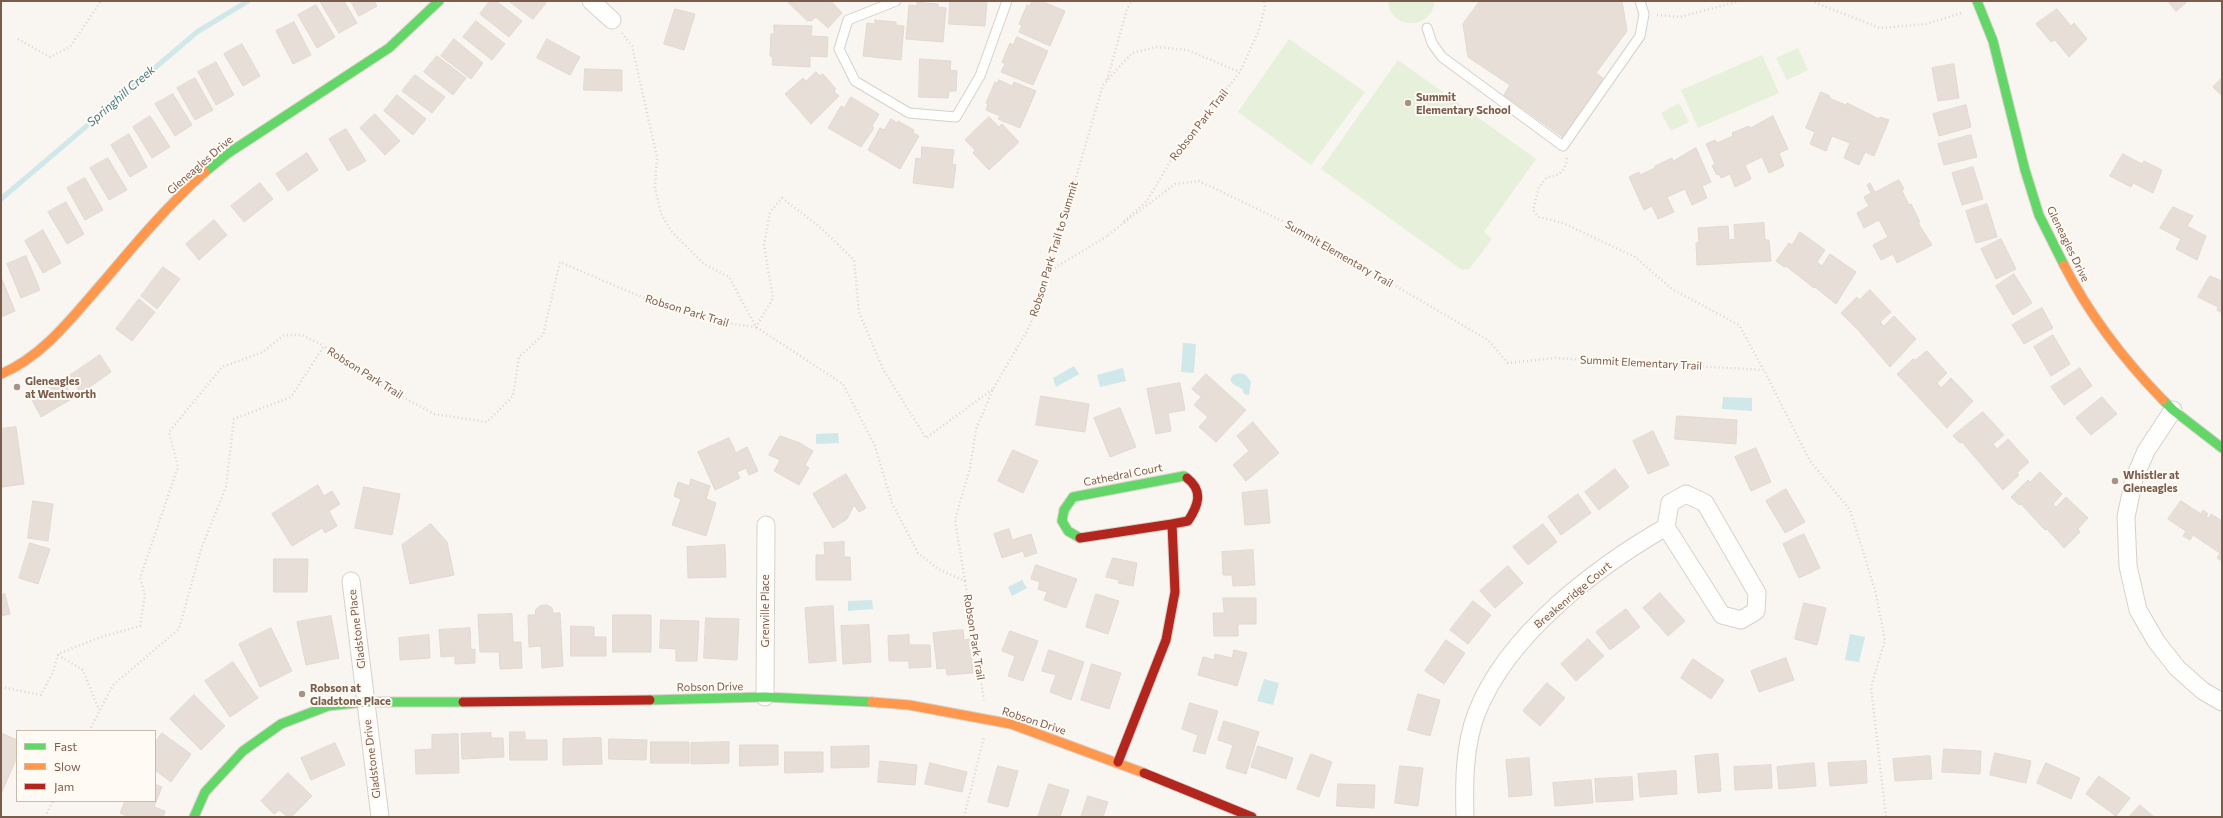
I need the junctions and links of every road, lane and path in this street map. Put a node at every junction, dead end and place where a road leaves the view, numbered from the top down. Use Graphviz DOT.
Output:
graph roads {
  1 [pos="101,1"];
  2 [pos="439,1"];
  3 [pos="590,1"];
  4 [pos="896,1"];
  5 [pos="1007,1"];
  6 [pos="1132,1"];
  7 [pos="1264,1"];
  8 [pos="1640,1"];
  9 [pos="1740,1"];
  10 [pos="1812,1"];
  11 [pos="1977,1"];
  12 [pos="1965,12"];
  13 [pos="1644,14"];
  14 [pos="612,20"];
  15 [pos="1427,28"];
  16 [pos="18,39"];
  17 [pos="1240,72"];
  18 [pos="1106,82"];
  19 [pos="1563,146"];
  20 [pos="1108,236"];
  21 [pos="1048,272"];
  22 [pos="756,328"];
  23 [pos="324,346"];
  24 [pos="1764,370"];
  25 [pos="1,374"];
  26 [pos="993,389"];
  27 [pos="2173,410"];
  28 [pos="2222,448"];
  29 [pos="1172,524"];
  30 [pos="766,525"];
  31 [pos="1666,527"];
  32 [pos="351,580"];
  33 [pos="965,581"];
  34 [pos="58,654"];
  35 [pos="1,687"];
  36 [pos="765,697"];
  37 [pos="365,702"];
  38 [pos="984,702"];
  39 [pos="2222,702"];
  40 [pos="99,711"];
  41 [pos="90,730"];
  42 [pos="985,732"];
  43 [pos="1118,762"];
  44 [pos="52,802"];
  45 [pos="45,817"];
  46 [pos="194,817"];
  47 [pos="380,817"];
  48 [pos="964,817"];
  49 [pos="1252,817"];
  50 [pos="1465,817"];
  51 [pos="1886,817"];
  1 -- 16 [label="path"];
  2 -- 25 [label="street, Gleneagles Drive"];
  3 -- 14 [label="street"];
  4 -- 5 [label="lane"];
  6 -- 18 [label="path"];
  7 -- 17 [label="path, Robson Park Trail"];
  8 -- 13 [label="lane"];
  9 -- 13 [label="path"];
  10 -- 12 [label="path"];
  11 -- 27 [label="street, Gleneagles Drive"];
  13 -- 19 [label="lane"];
  14 -- 22 [label="path, Robson Park Trail"];
  15 -- 19 [label="lane"];
  17 -- 18 [label="path, Robson Park Trail to Summit"];
  17 -- 20 [label="path, Robson Park Trail"];
  18 -- 21 [label="path, Robson Park Trail to Summit"];
  19 -- 24 [label="path"];
  20 -- 21 [label="path, Robson Park Trail"];
  20 -- 24 [label="path, Summit Elementary Trail"];
  21 -- 26 [label="path, Robson Park Trail to Summit"];
  22 -- 23 [label="path, Robson Park Trail"];
  22 -- 26 [label="path"];
  22 -- 33 [label="path, Robson Park Trail"];
  23 -- 34 [label="path"];
  23 -- 40 [label="path, Robson Park Trail"];
  24 -- 51 [label="path"];
  26 -- 33 [label="path, Robson Park Trail to Summit"];
  27 -- 28 [label="street, Gleneagles Drive"];
  27 -- 39 [label="street"];
  29 -- 29 [label="street, Cathedral Court"];
  29 -- 43 [label="street"];
  30 -- 36 [label="street, Grenville Place"];
  31 -- 31 [label="street"];
  31 -- 50 [label="street, Breakenridge Court"];
  32 -- 37 [label="street, Gladstone Place"];
  33 -- 38 [label="path, Robson Park Trail"];
  34 -- 35 [label="path"];
  34 -- 40 [label="path"];
  36 -- 37 [label="street, Robson Drive"];
  36 -- 43 [label="street, Robson Drive"];
  37 -- 46 [label="street, Robson Drive"];
  37 -- 47 [label="street, Gladstone Drive"];
  40 -- 41 [label="path, Robson Park Trail"];
  42 -- 48 [label="path"];
  43 -- 49 [label="street, Robson Drive"];
  44 -- 45 [label="path"];
}
